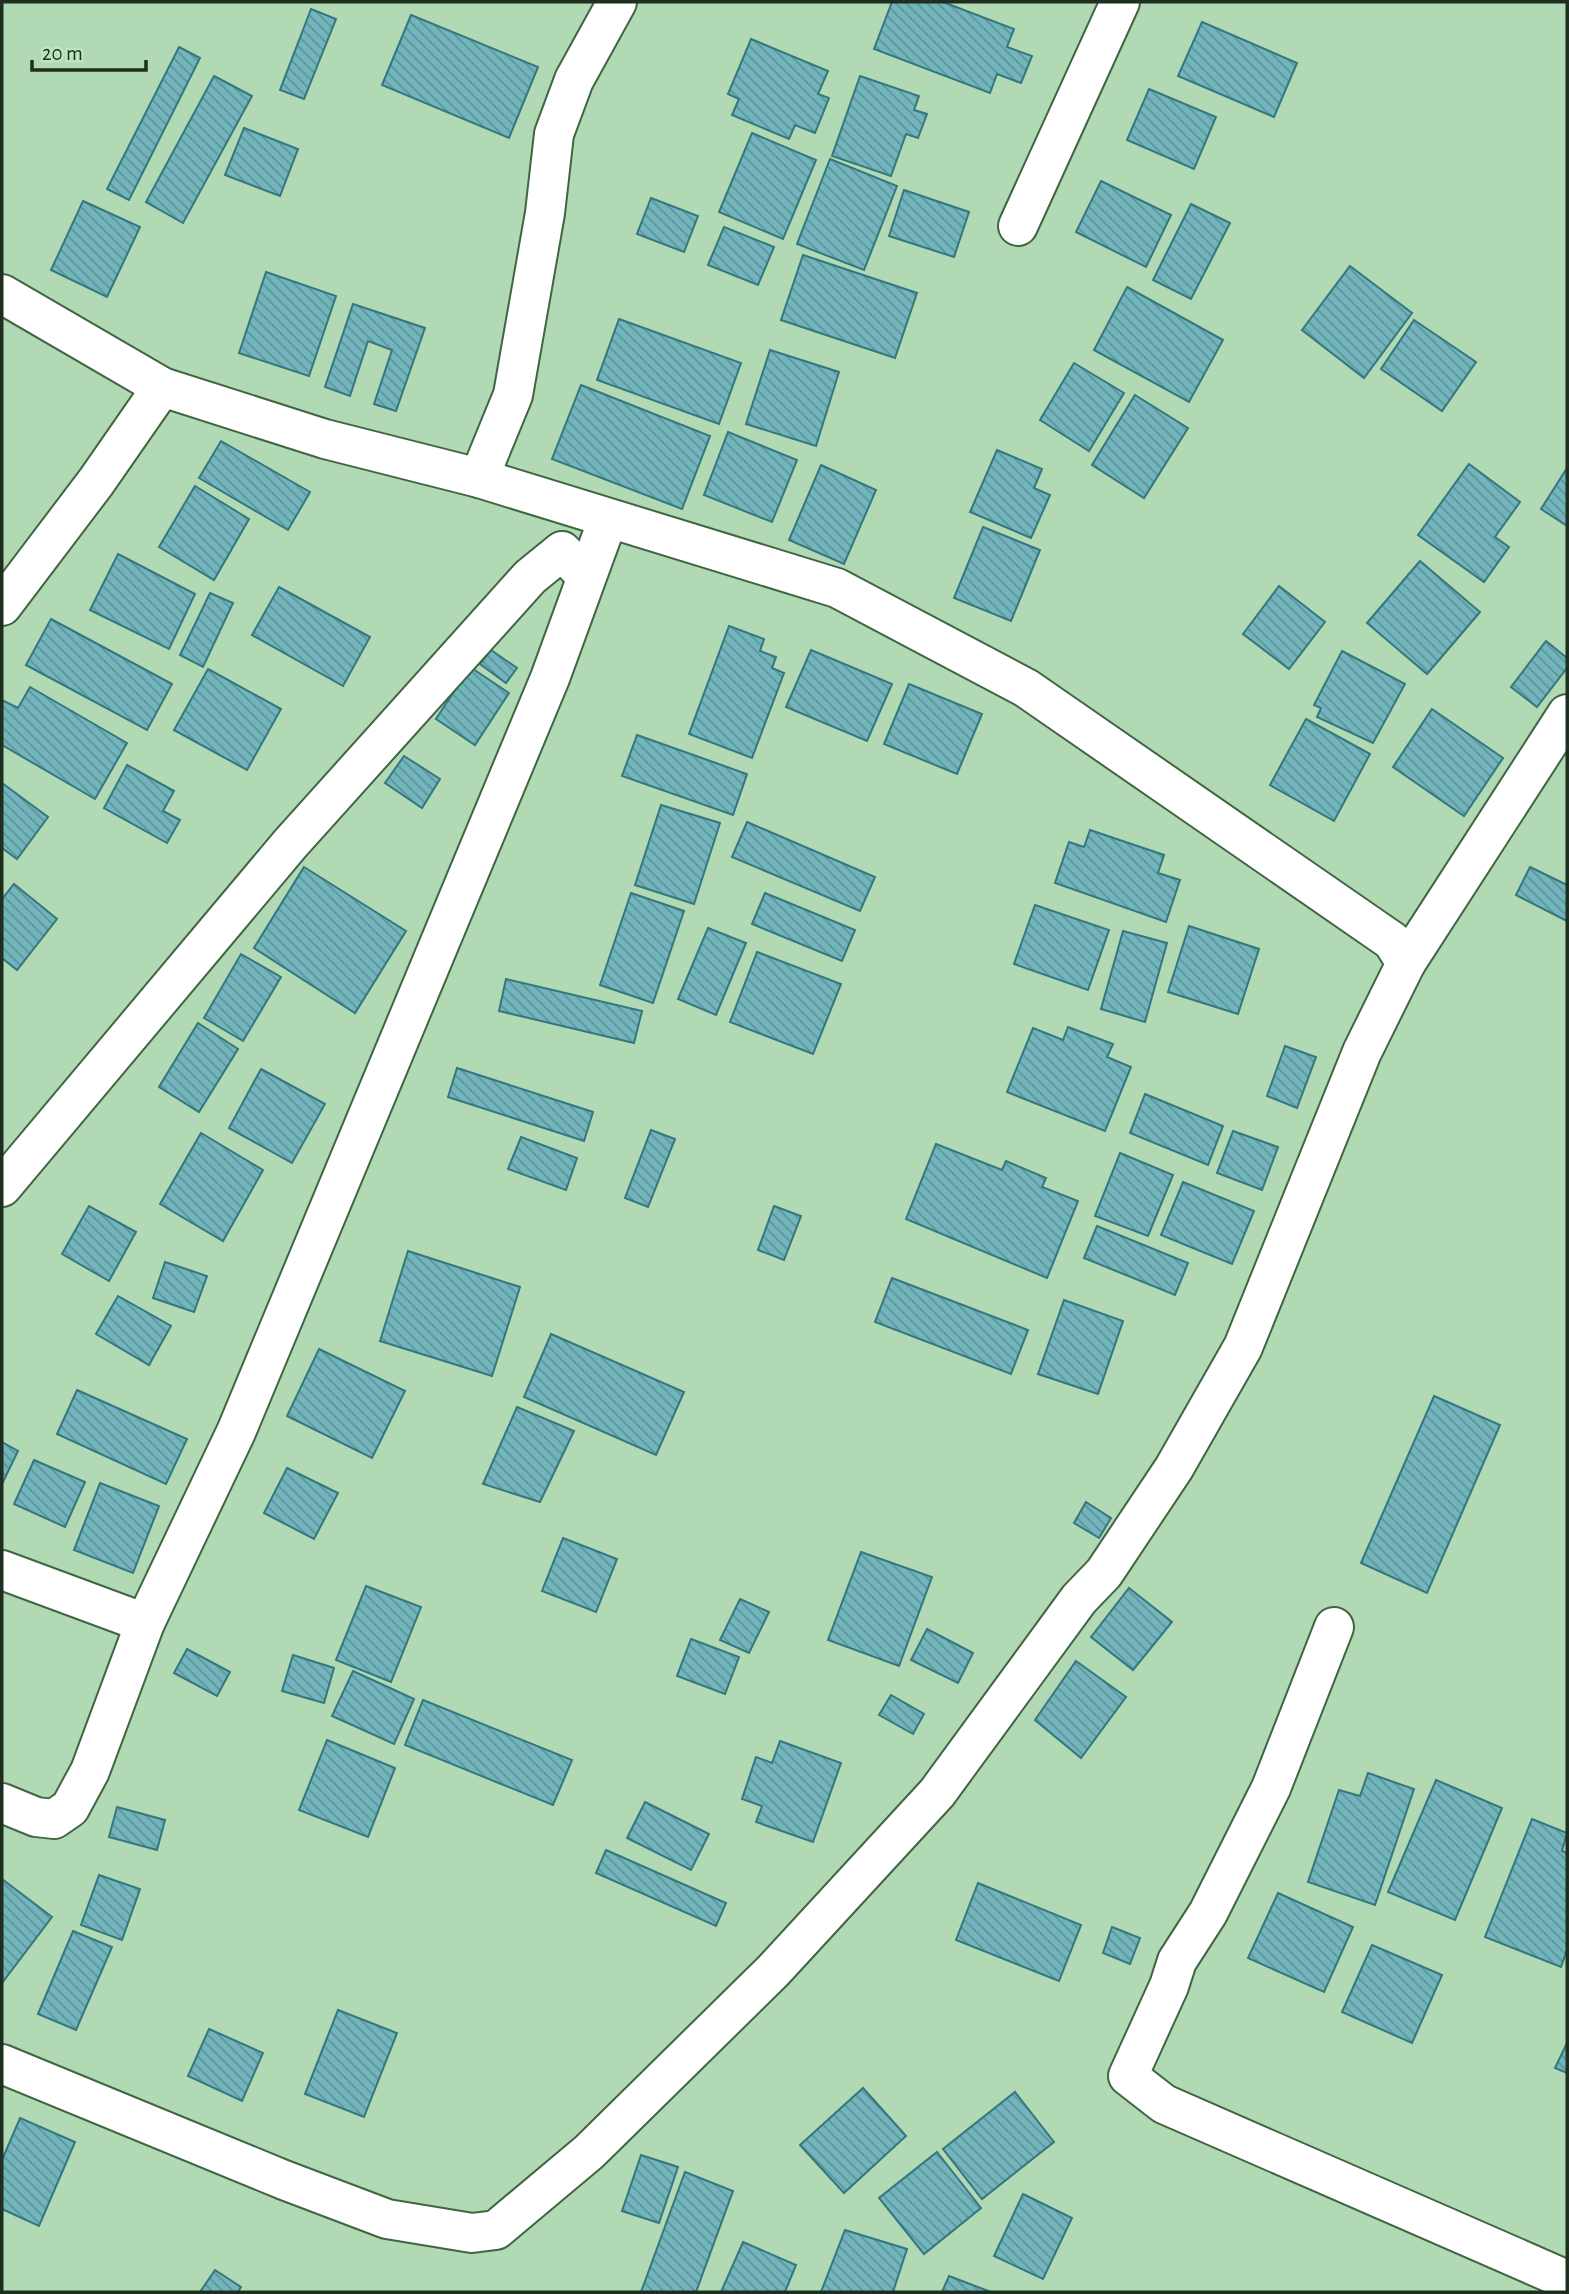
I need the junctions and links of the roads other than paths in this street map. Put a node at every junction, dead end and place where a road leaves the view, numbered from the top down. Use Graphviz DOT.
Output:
graph roads {
  1 [pos="617,2"];
  2 [pos="1120,2"];
  3 [pos="1018,226"];
  4 [pos="2,294"];
  5 [pos="162,387"];
  6 [pos="479,478"];
  7 [pos="607,519"];
  8 [pos="586,576"];
  9 [pos="2,606"];
  10 [pos="1567,714"];
  11 [pos="1406,963"];
  12 [pos="2,1187"];
  13 [pos="2,1570"];
  14 [pos="145,1623"];
  15 [pos="1334,1627"];
  16 [pos="2,1803"];
  17 [pos="2,2064"];
  18 [pos="1567,2280"];
  1 -- 6 [label="street"];
  2 -- 3 [label="street"];
  4 -- 5 [label="street"];
  5 -- 6 [label="street"];
  5 -- 9 [label="street"];
  6 -- 7 [label="street"];
  7 -- 8 [label="street"];
  7 -- 11 [label="street"];
  8 -- 12 [label="street"];
  8 -- 14 [label="street"];
  10 -- 11 [label="street"];
  11 -- 17 [label="street"];
  13 -- 14 [label="street"];
  14 -- 16 [label="street"];
  15 -- 18 [label="street"];
}
